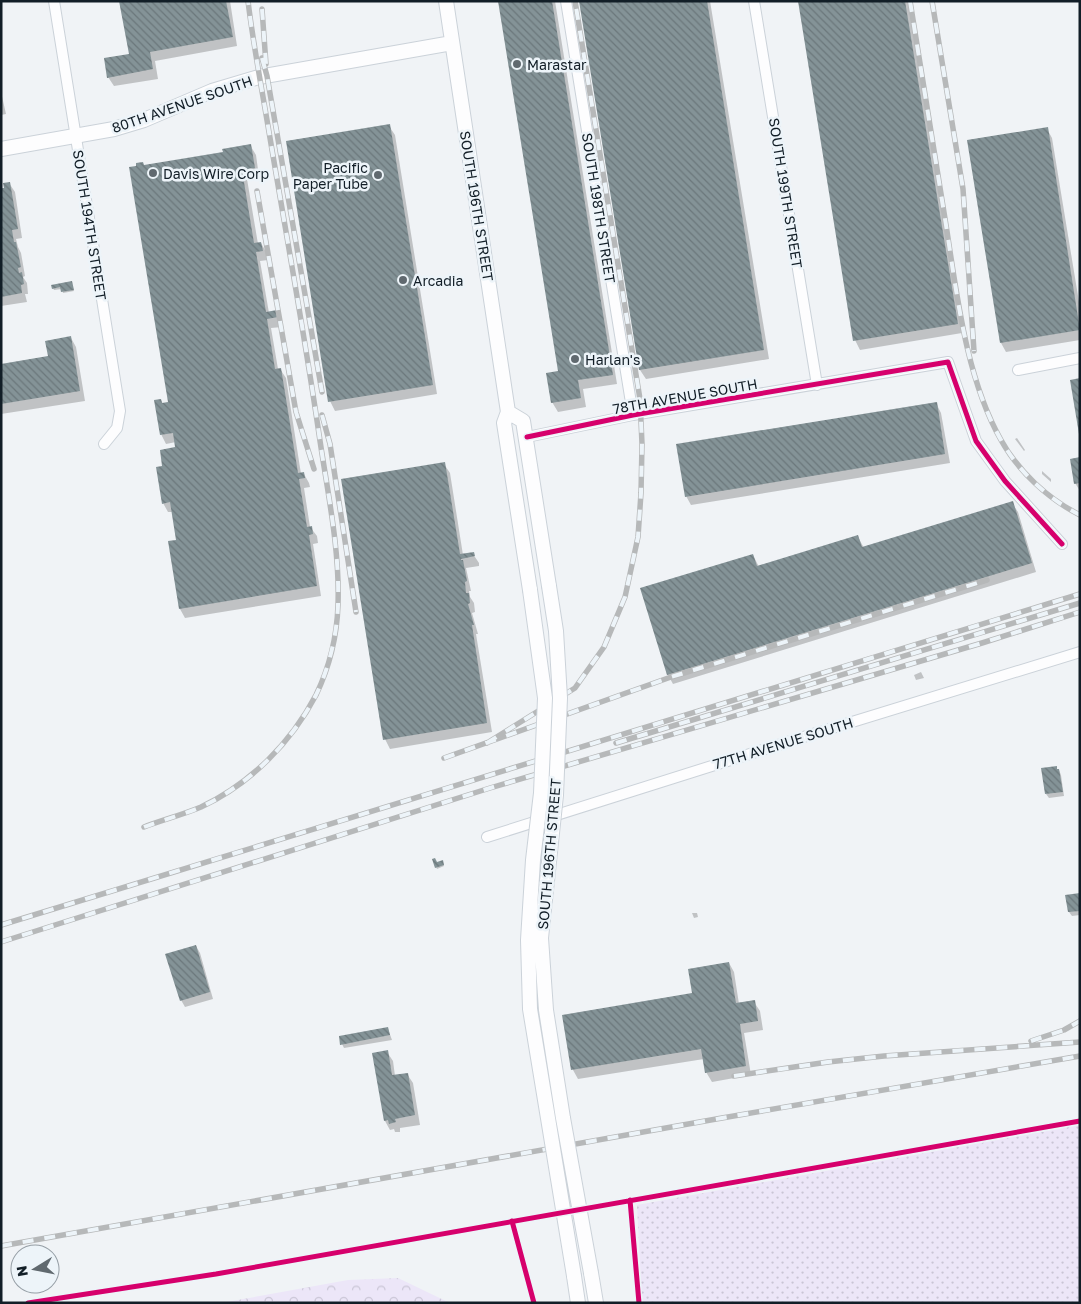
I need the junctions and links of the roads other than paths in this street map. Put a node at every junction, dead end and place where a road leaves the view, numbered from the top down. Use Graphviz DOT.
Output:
graph roads {
  1 [pos="54,1"];
  2 [pos="446,1"];
  3 [pos="566,1"];
  4 [pos="754,1"];
  5 [pos="452,43"];
  6 [pos="76,137"];
  7 [pos="1,149"];
  8 [pos="1080,358"];
  9 [pos="1018,370"];
  10 [pos="817,384"];
  11 [pos="508,412"];
  12 [pos="633,415"];
  13 [pos="527,437"];
  14 [pos="104,444"];
  15 [pos="1062,544"];
  16 [pos="1080,652"];
  17 [pos="487,837"];
  18 [pos="578,1303"];
  19 [pos="596,1303"];
  1 -- 6 [label="street, SOUTH 194TH STREET"];
  2 -- 5 [label="main road, SOUTH 196TH STREET"];
  3 -- 12 [label="street, SOUTH 198TH STREET"];
  4 -- 10 [label="street, SOUTH 199TH STREET"];
  5 -- 6 [label="main road, 80TH AVENUE SOUTH"];
  5 -- 11 [label="main road, SOUTH 196TH STREET"];
  6 -- 7 [label="main road, 80TH AVENUE SOUTH"];
  6 -- 14 [label="street, SOUTH 194TH STREET"];
  8 -- 9 [label="street"];
  10 -- 12 [label="street, 78TH AVENUE SOUTH"];
  10 -- 15 [label="street, 78TH AVENUE SOUTH"];
  11 -- 13 [label="main road, SOUTH 196TH STREET"];
  11 -- 18 [label="main road, SOUTH 196TH STREET, bridge"];
  12 -- 13 [label="street, 78TH AVENUE SOUTH"];
  13 -- 19 [label="main road, SOUTH 196TH STREET, bridge"];
  16 -- 17 [label="street, 77TH AVENUE SOUTH"];
}
